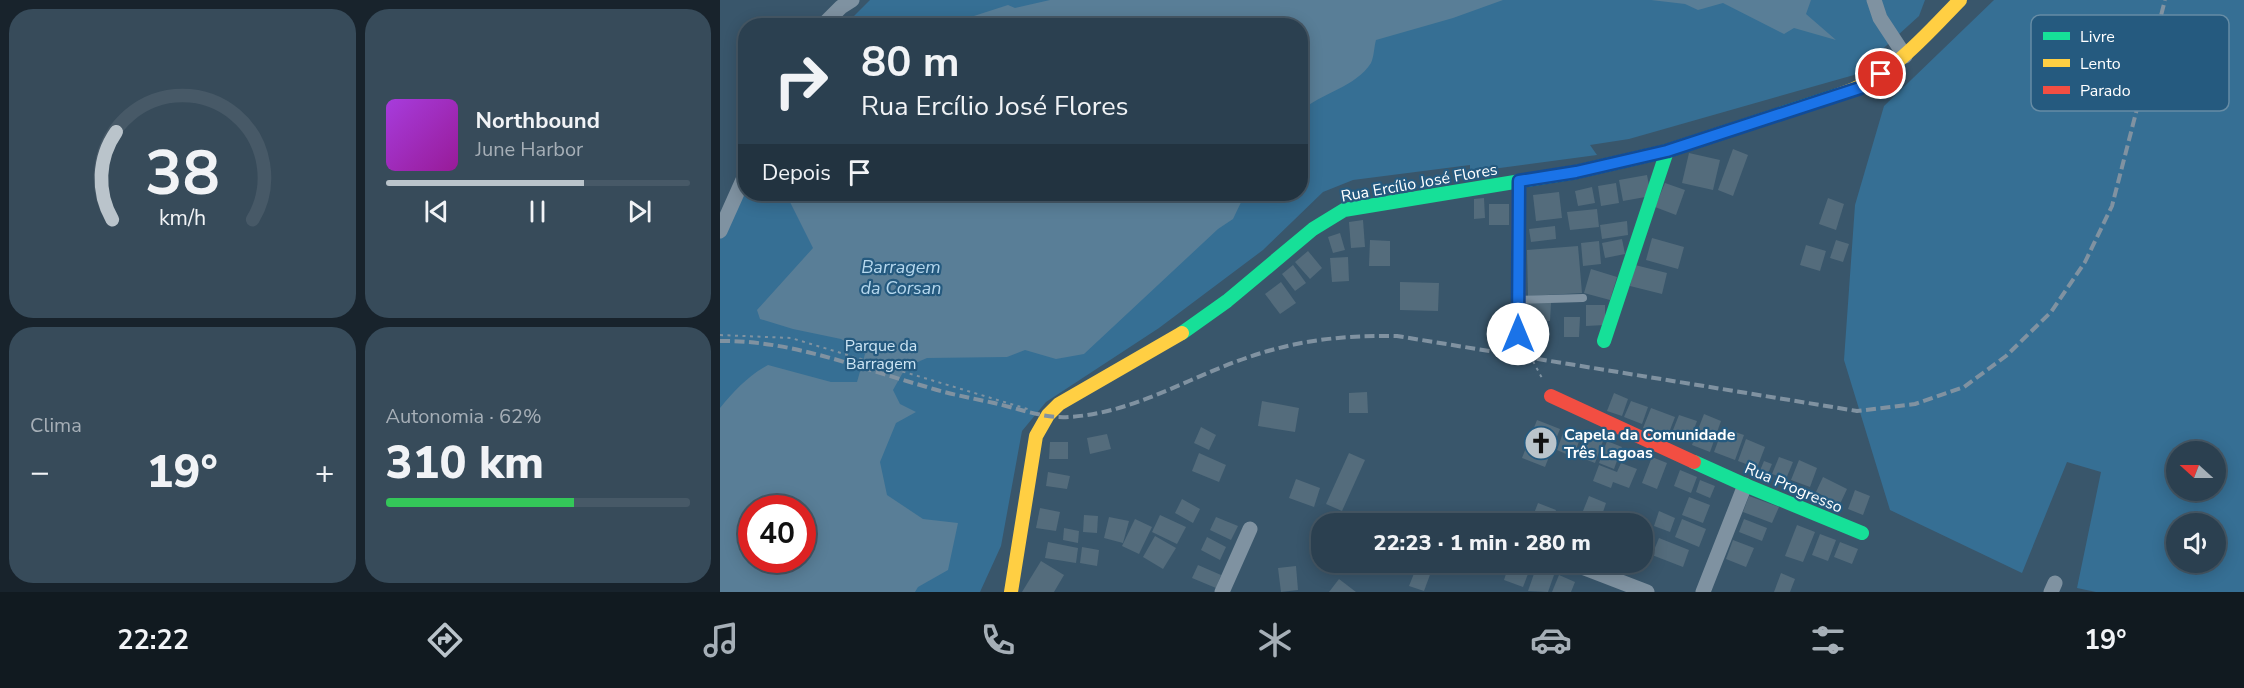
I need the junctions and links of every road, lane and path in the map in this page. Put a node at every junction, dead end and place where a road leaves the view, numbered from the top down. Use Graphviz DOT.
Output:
graph roads {
  1 [pos="852,0"];
  2 [pos="1874,0"];
  3 [pos="1960,0"];
  4 [pos="830,18"];
  5 [pos="1905,56"];
  6 [pos="1667,151"];
  7 [pos="1519,181"];
  8 [pos="738,191"];
  9 [pos="720,231"];
  10 [pos="1583,298"];
  11 [pos="1518,300"];
  12 [pos="1518,334"];
  13 [pos="720,335"];
  14 [pos="1604,341"];
  15 [pos="1527,352"];
  16 [pos="1551,396"];
  17 [pos="1048,415"];
  18 [pos="1745,485"];
  19 [pos="1250,529"];
  20 [pos="1862,533"];
  21 [pos="1598,573"];
  22 [pos="1011,592"];
  23 [pos="1222,592"];
  24 [pos="1647,592"];
  25 [pos="1703,592"];
  1 -- 4 [label="street"];
  2 -- 5 [label="street"];
  3 -- 5 [label="street, Rua Ercílio José Flores"];
  5 -- 6 [label="street, Rua Ercílio José Flores"];
  6 -- 7 [label="street, Rua Ercílio José Flores"];
  6 -- 14 [label="street"];
  7 -- 11 [label="street"];
  7 -- 17 [label="street, Rua Ercílio José Flores"];
  8 -- 9 [label="street"];
  10 -- 11 [label="lane"];
  11 -- 12 [label="street"];
  13 -- 17 [label="path"];
  15 -- 16 [label="path"];
  16 -- 18 [label="street, Rua Progresso"];
  17 -- 22 [label="street, Rua Ercílio José Flores"];
  18 -- 20 [label="street, Rua Progresso"];
  18 -- 25 [label="street"];
  19 -- 23 [label="street"];
  21 -- 24 [label="street"];
}
